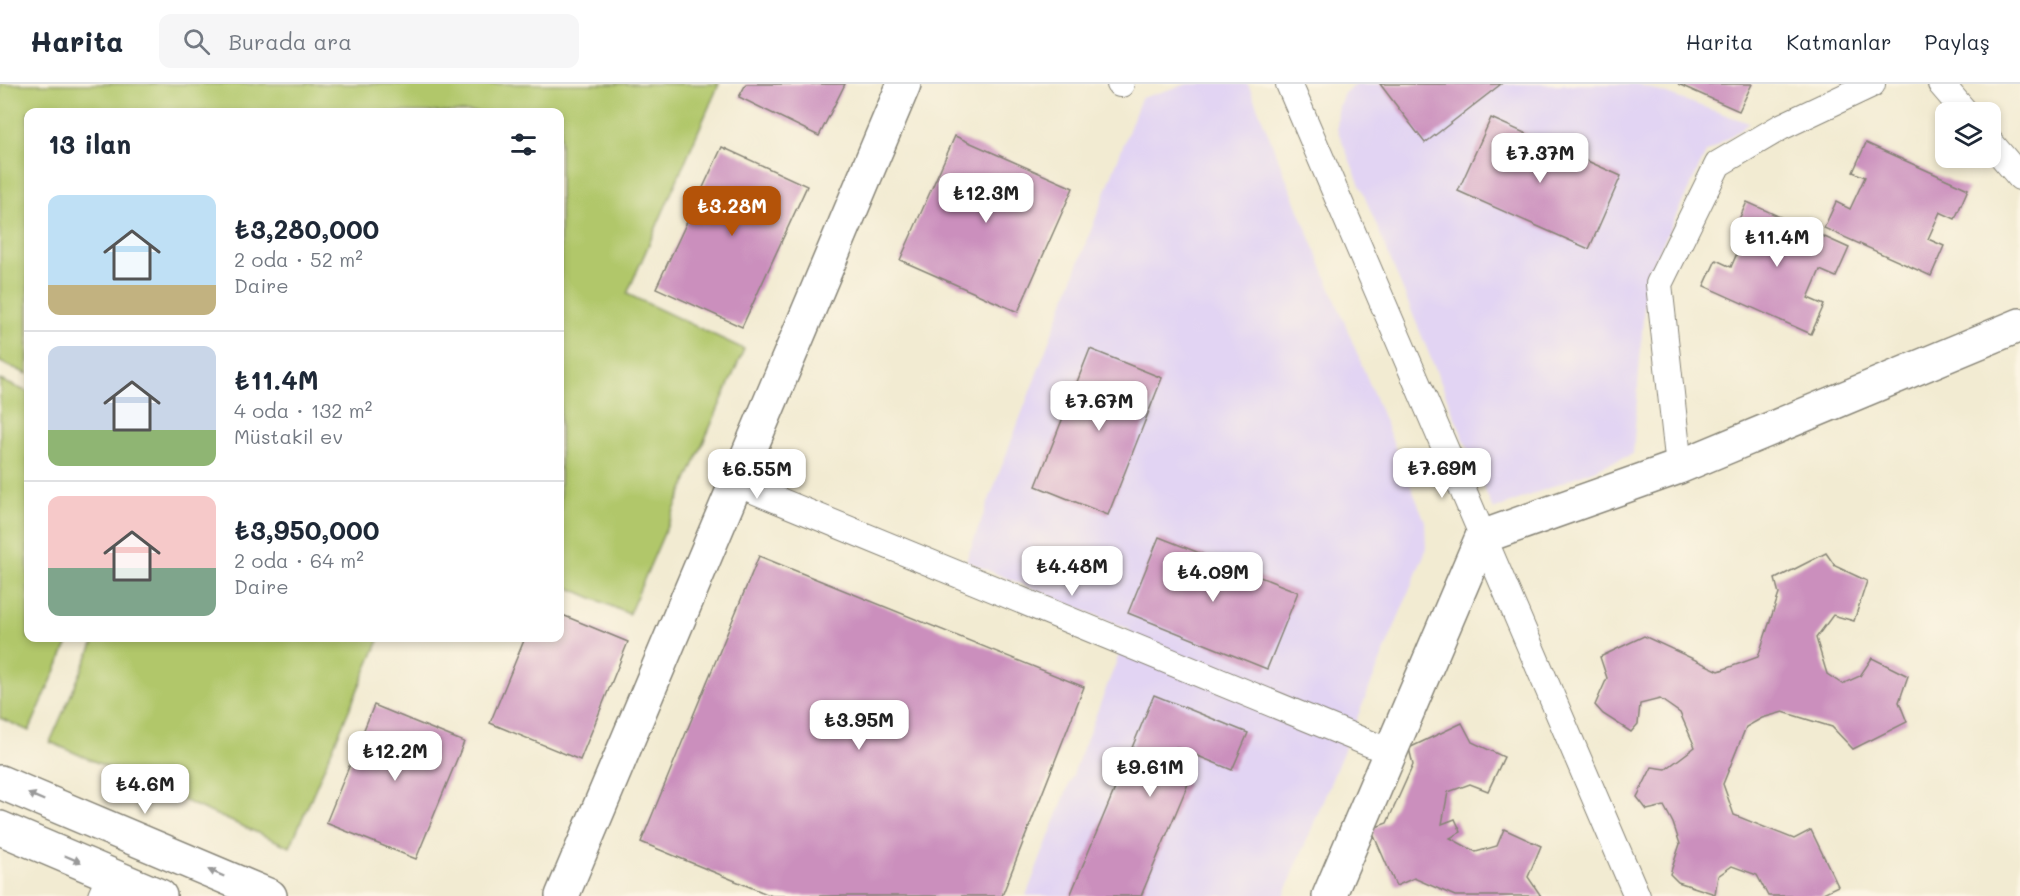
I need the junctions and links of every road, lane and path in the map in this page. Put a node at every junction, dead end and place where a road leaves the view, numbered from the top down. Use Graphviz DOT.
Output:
graph roads {
  1 [pos="904,84"];
  2 [pos="1872,84"];
  3 [pos="1941,84"];
  4 [pos="1291,85"];
  5 [pos="1956,102"];
  6 [pos="2001,155"];
  7 [pos="2020,177"];
  8 [pos="2020,325"];
  9 [pos="1679,467"];
  10 [pos="736,483"];
  11 [pos="1482,537"];
  12 [pos="1390,752"];
  13 [pos="0,782"];
  14 [pos="0,828"];
  15 [pos="105,886"];
  16 [pos="160,896"];
  17 [pos="270,896"];
  18 [pos="562,896"];
  19 [pos="1329,896"];
  20 [pos="1637,896"];
  1 -- 10 [label="street"];
  2 -- 9 [label="street"];
  3 -- 5 [label="street"];
  4 -- 11 [label="street"];
  6 -- 7 [label="street"];
  8 -- 9 [label="street"];
  9 -- 11 [label="street"];
  10 -- 12 [label="street"];
  10 -- 18 [label="street"];
  11 -- 12 [label="street"];
  11 -- 20 [label="street"];
  12 -- 19 [label="street"];
  17 -- 13 [label="street, one-way"];
  14 -- 15 [label="street, one-way"];
  15 -- 16 [label="street"];
}
